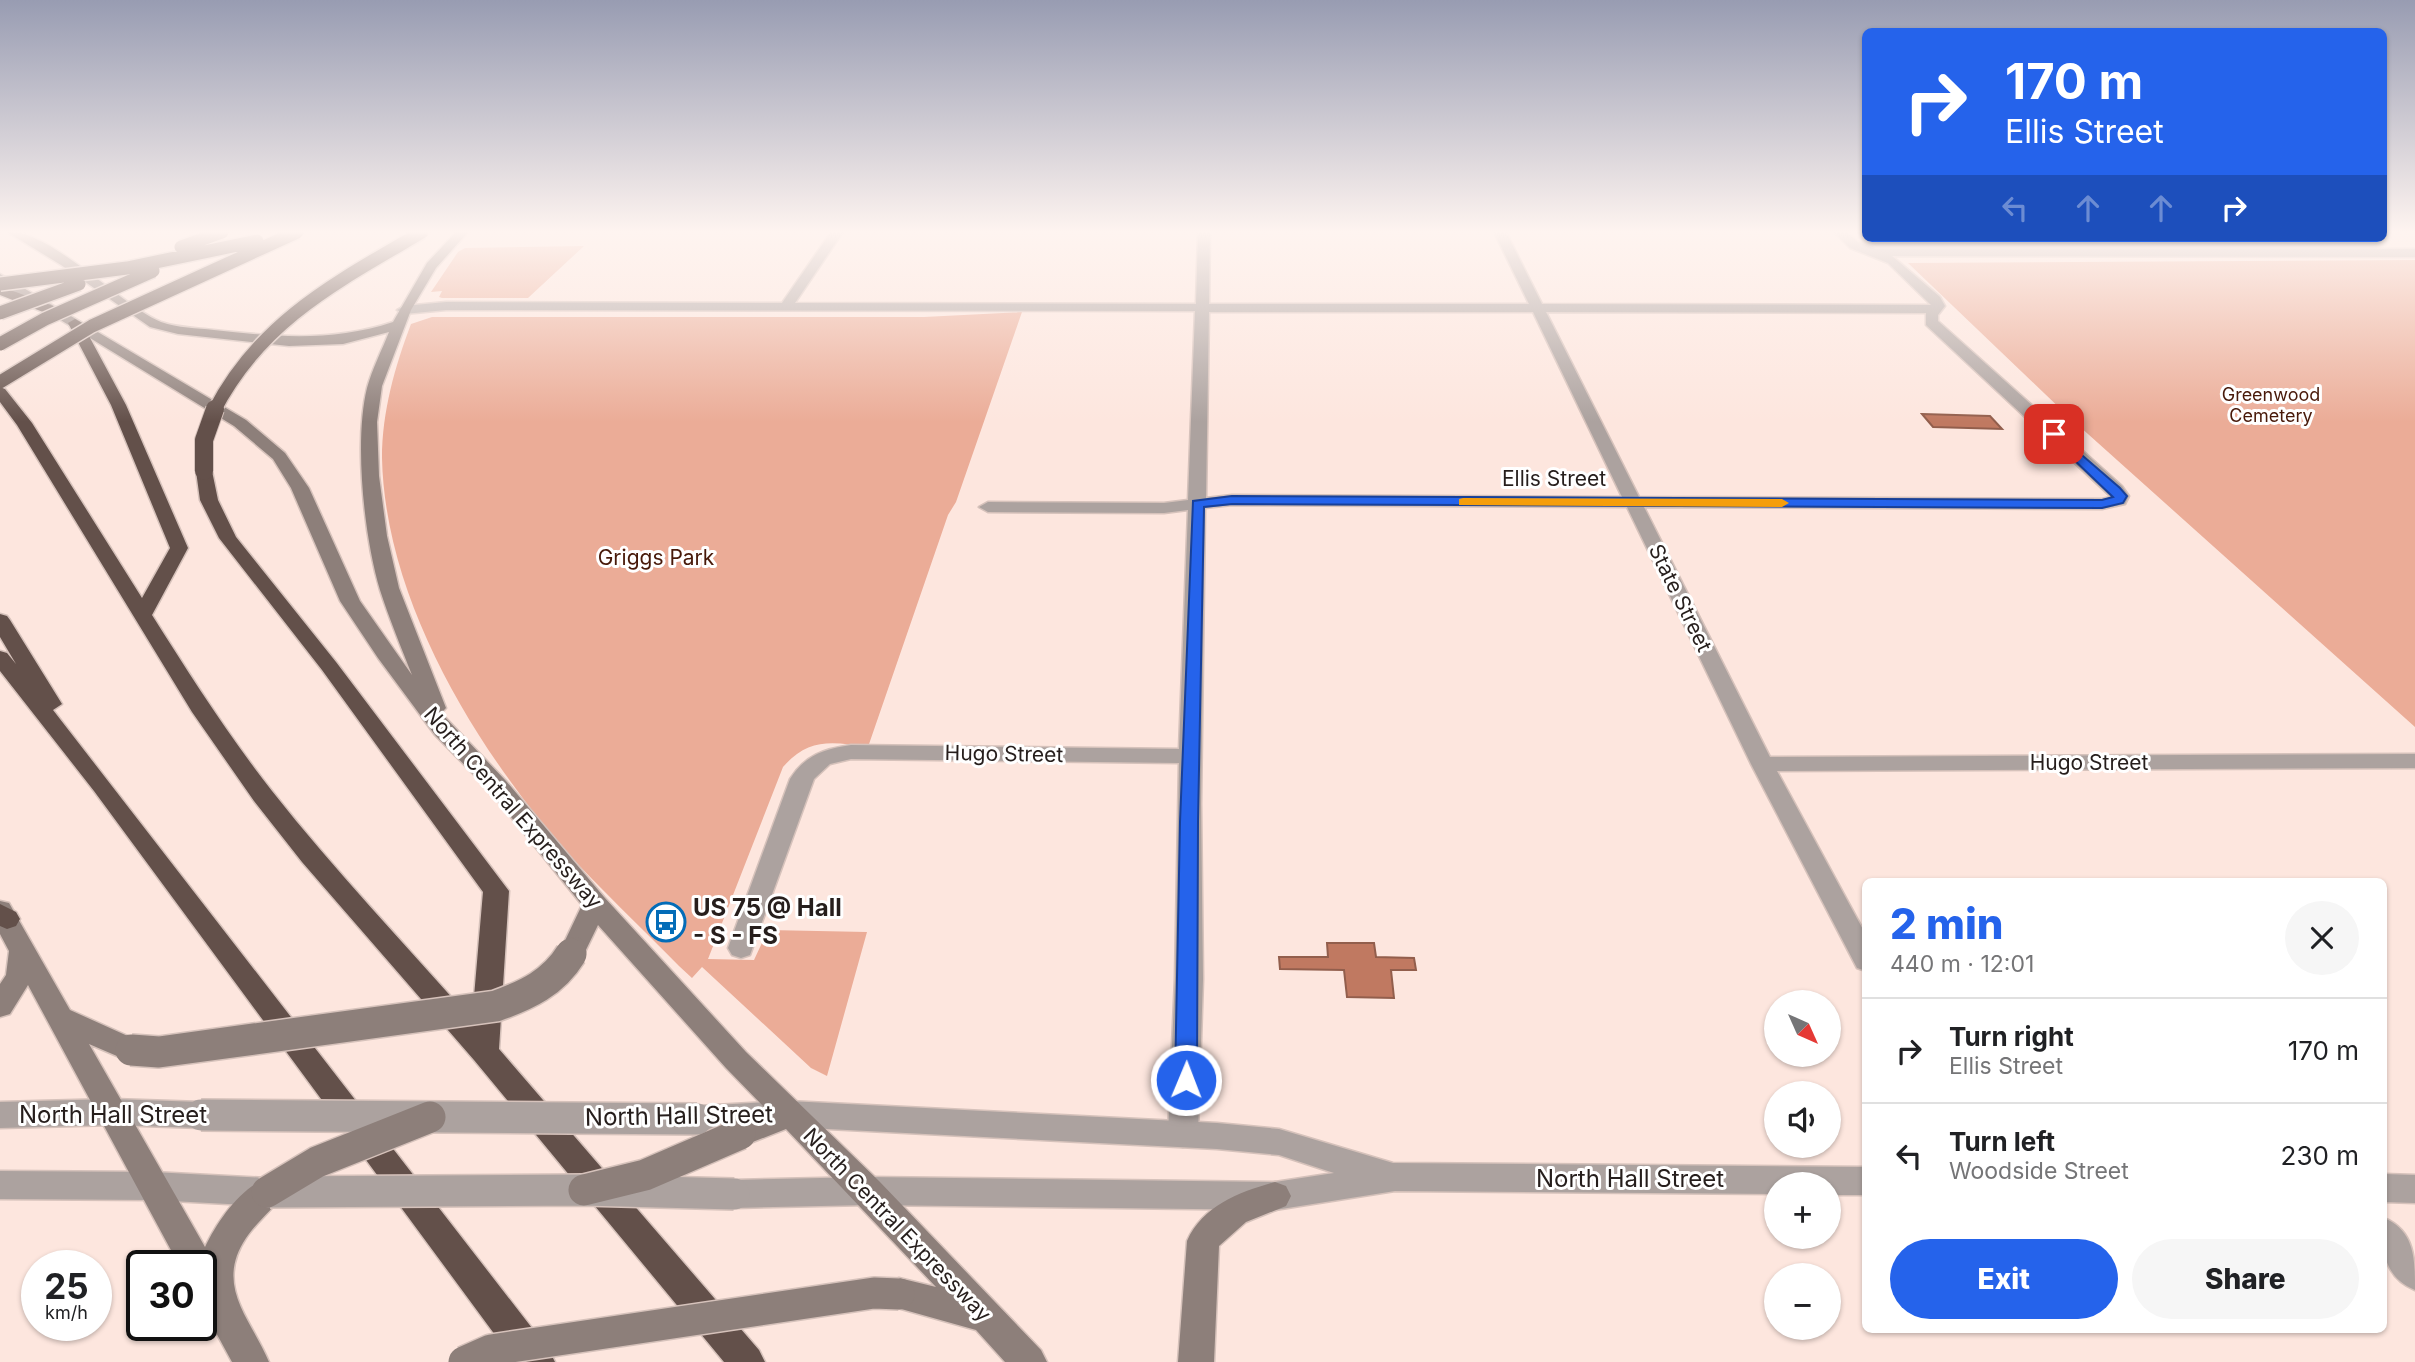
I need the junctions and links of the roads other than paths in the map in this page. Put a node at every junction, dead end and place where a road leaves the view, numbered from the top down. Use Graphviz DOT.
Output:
graph roads {
  1 [pos="14,296"];
  2 [pos="27,296"];
  3 [pos="48,296"];
  4 [pos="99,296"];
  5 [pos="114,296"];
  6 [pos="158,296"];
  7 [pos="318,296"];
  8 [pos="413,296"];
  9 [pos="793,296"];
  10 [pos="1202,296"];
  11 [pos="1532,296"];
  12 [pos="1930,296"];
  13 [pos="785,308"];
  14 [pos="1202,308"];
  15 [pos="1538,308"];
  16 [pos="48,309"];
  17 [pos="1937,309"];
  18 [pos="404,310"];
  19 [pos="0,313"];
  20 [pos="75,323"];
  21 [pos="397,325"];
  22 [pos="0,344"];
  23 [pos="0,382"];
  24 [pos="0,392"];
  25 [pos="1633,502"];
  26 [pos="1197,503"];
  27 [pos="988,507"];
  28 [pos="143,614"];
  29 [pos="0,620"];
  30 [pos="0,657"];
  31 [pos="443,730"];
  32 [pos="1192,756"];
  33 [pos="2415,761"];
  34 [pos="1762,764"];
  35 [pos="102,786"];
  36 [pos="595,904"];
  37 [pos="2,914"];
  38 [pos="741,948"];
  39 [pos="23,949"];
  40 [pos="1862,953"];
  41 [pos="0,1006"];
  42 [pos="62,1019"];
  43 [pos="484,1052"];
  44 [pos="113,1112"];
  45 [pos="789,1114"];
  46 [pos="0,1115"];
  47 [pos="430,1117"];
  48 [pos="1183,1134"];
  49 [pos="1395,1177"];
  50 [pos="1862,1181"];
  51 [pos="0,1185"];
  52 [pos="153,1186"];
  53 [pos="2387,1188"];
  54 [pos="2415,1189"];
  55 [pos="584,1190"];
  56 [pos="868,1191"];
  57 [pos="268,1192"];
  58 [pos="1275,1196"];
  59 [pos="2387,1237"];
  60 [pos="189,1250"];
  61 [pos="2415,1274"];
  62 [pos="217,1300"];
  63 [pos="219,1304"];
  64 [pos="986,1316"];
  65 [pos="251,1362"];
  66 [pos="464,1362"];
  67 [pos="537,1362"];
  68 [pos="747,1362"];
  69 [pos="1029,1362"];
  70 [pos="1196,1362"];
  1 -- 16 [label="highway"];
  2 -- 16 [label="main road, North Central Expressway"];
  3 -- 19 [label="highway, bridge"];
  4 -- 22 [label="highway, bridge"];
  5 -- 21 [label="main road"];
  6 -- 23 [label="highway, bridge"];
  7 -- 43 [label="highway, bridge"];
  8 -- 18 [label="main road"];
  9 -- 13 [label="street"];
  10 -- 14 [label="street"];
  11 -- 15 [label="street, State Street"];
  12 -- 17 [label="street"];
  13 -- 14 [label="street"];
  13 -- 18 [label="street"];
  14 -- 15 [label="street"];
  14 -- 26 [label="street"];
  15 -- 17 [label="street"];
  15 -- 25 [label="street, State Street"];
  16 -- 20 [label="main road, North Central Expressway"];
  17 -- 25 [label="street, Ellis Street"];
  18 -- 21 [label="main road"];
  20 -- 28 [label="highway"];
  20 -- 31 [label="main road, North Central Expressway"];
  21 -- 31 [label="main road"];
  24 -- 28 [label="highway"];
  25 -- 26 [label="street, Ellis Street"];
  25 -- 34 [label="street, State Street"];
  26 -- 27 [label="street, Ellis Street"];
  26 -- 32 [label="street"];
  28 -- 43 [label="highway"];
  29 -- 35 [label="highway"];
  30 -- 35 [label="highway"];
  31 -- 36 [label="main road, North Central Expressway"];
  32 -- 38 [label="street, Hugo Street"];
  32 -- 48 [label="street"];
  33 -- 34 [label="street, Hugo Street"];
  34 -- 40 [label="street, State Street"];
  35 -- 67 [label="highway"];
  36 -- 42 [label="main road, bridge"];
  36 -- 45 [label="main road, North Central Expressway"];
  37 -- 39 [label="main road"];
  39 -- 41 [label="main road"];
  39 -- 42 [label="main road"];
  42 -- 44 [label="main road"];
  43 -- 68 [label="highway"];
  44 -- 46 [label="street, North Hall Street"];
  44 -- 47 [label="street, North Hall Street, bridge"];
  44 -- 52 [label="main road"];
  45 -- 47 [label="street, North Hall Street, bridge"];
  45 -- 48 [label="street, North Hall Street"];
  45 -- 55 [label="main road, bridge"];
  45 -- 56 [label="main road, North Central Expressway"];
  47 -- 57 [label="main road, bridge"];
  48 -- 49 [label="street, North Hall Street"];
  49 -- 50 [label="street, North Hall Street"];
  49 -- 58 [label="street, North Hall Street"];
  51 -- 52 [label="street, North Hall Street"];
  52 -- 57 [label="street, North Hall Street"];
  52 -- 60 [label="main road"];
  53 -- 54 [label="street"];
  55 -- 56 [label="street, North Hall Street, bridge"];
  55 -- 57 [label="street, North Hall Street, bridge"];
  56 -- 58 [label="street, North Hall Street"];
  56 -- 64 [label="main road, North Central Expressway"];
  57 -- 63 [label="main road"];
  58 -- 70 [label="main road"];
  59 -- 61 [label="street"];
  62 -- 63 [label="main road"];
  63 -- 65 [label="main road"];
  64 -- 66 [label="main road, bridge"];
  64 -- 69 [label="main road, North Central Expressway"];
}
